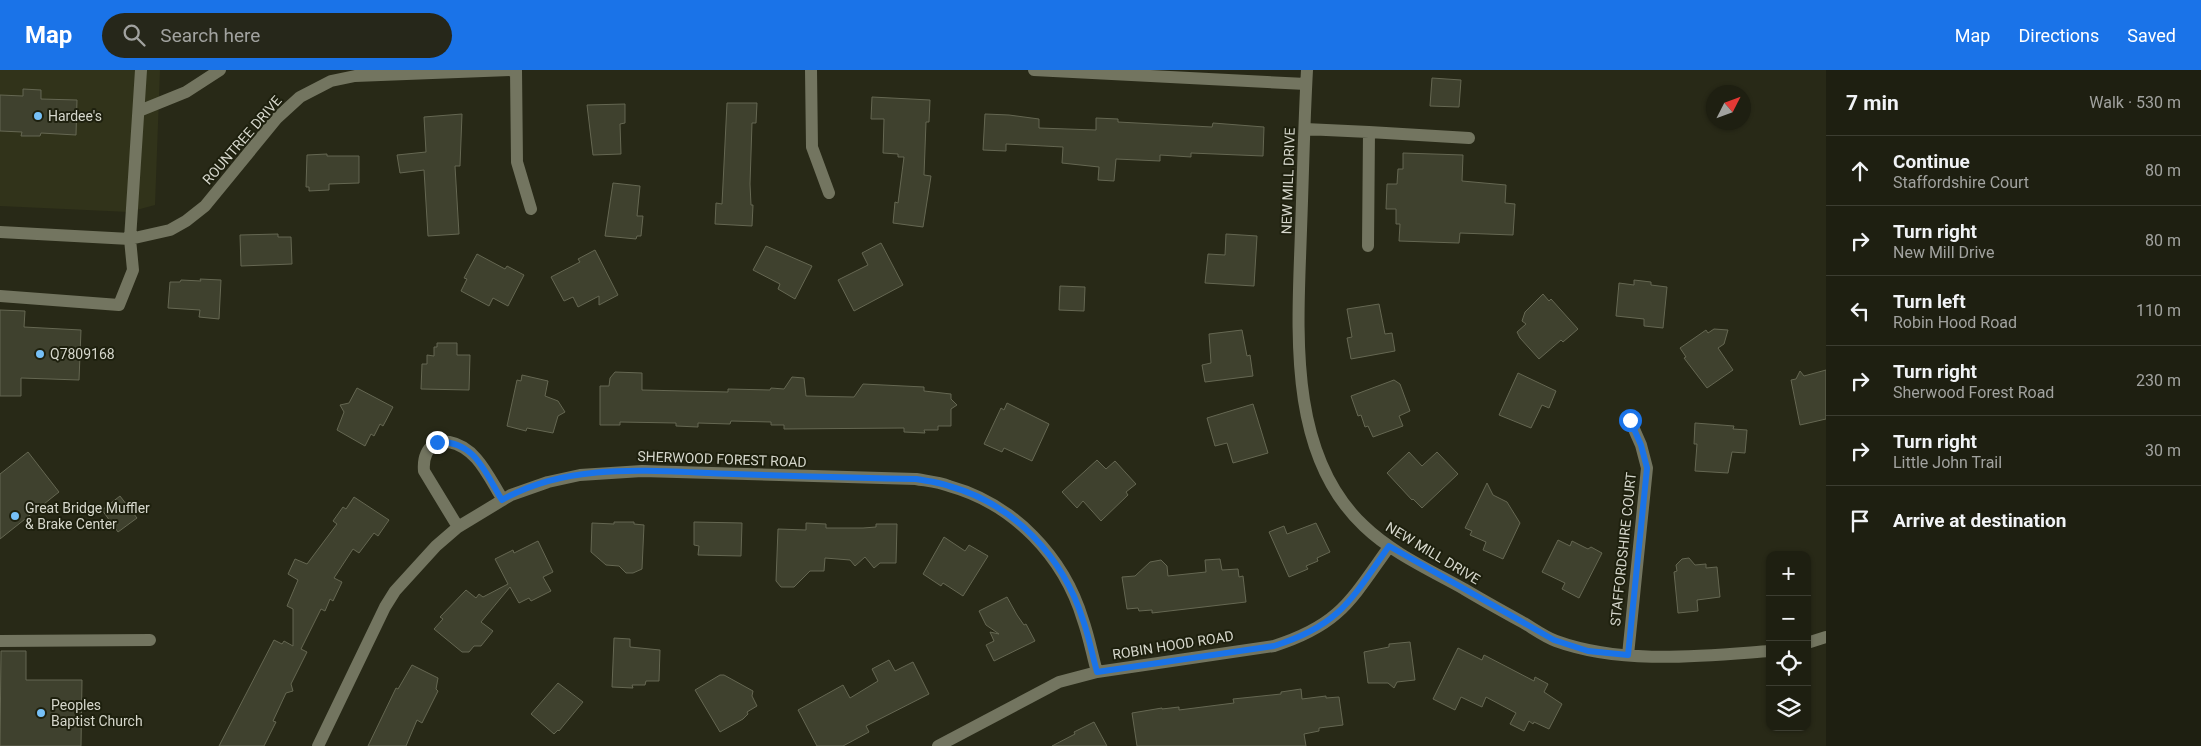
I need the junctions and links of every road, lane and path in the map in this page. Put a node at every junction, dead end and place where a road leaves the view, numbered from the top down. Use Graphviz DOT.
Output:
graph roads {
  1 [pos="141,70"];
  2 [pos="220,70"];
  3 [pos="514,70"];
  4 [pos="811,70"];
  5 [pos="1034,70"];
  6 [pos="1307,70"];
  7 [pos="1306,84"];
  8 [pos="139,110"];
  9 [pos="1305,129"];
  10 [pos="1369,132"];
  11 [pos="1469,138"];
  12 [pos="829,193"];
  13 [pos="531,209"];
  14 [pos="0,232"];
  15 [pos="130,239"];
  16 [pos="1368,246"];
  17 [pos="0,296"];
  18 [pos="1630,420"];
  19 [pos="502,500"];
  20 [pos="458,527"];
  21 [pos="1389,546"];
  22 [pos="1826,637"];
  23 [pos="150,640"];
  24 [pos="0,641"];
  25 [pos="1811,641"];
  26 [pos="1766,651"];
  27 [pos="1628,655"];
  28 [pos="1097,672"];
  29 [pos="318,746"];
  30 [pos="938,746"];
  1 -- 8 [label="street"];
  2 -- 8 [label="street"];
  3 -- 13 [label="street"];
  3 -- 15 [label="street, ROUNTREE DRIVE"];
  4 -- 12 [label="street"];
  5 -- 7 [label="street"];
  6 -- 7 [label="street, NEW MILL DRIVE"];
  7 -- 9 [label="street, NEW MILL DRIVE"];
  8 -- 15 [label="street"];
  9 -- 10 [label="street"];
  9 -- 21 [label="street, NEW MILL DRIVE"];
  10 -- 11 [label="street"];
  10 -- 16 [label="street"];
  14 -- 15 [label="street, ROUNTREE DRIVE"];
  15 -- 17 [label="street"];
  18 -- 27 [label="street, STAFFORDSHIRE COURT"];
  19 -- 20 [label="street, SHERWOOD FOREST ROAD"];
  19 -- 20 [label="street"];
  19 -- 28 [label="street, SHERWOOD FOREST ROAD"];
  20 -- 29 [label="street, SHERWOOD FOREST ROAD"];
  21 -- 27 [label="street, NEW MILL DRIVE"];
  21 -- 28 [label="street, ROBIN HOOD ROAD"];
  22 -- 25 [label="street"];
  23 -- 24 [label="street"];
  26 -- 27 [label="street, NEW MILL DRIVE"];
  28 -- 30 [label="street, ROBIN HOOD ROAD"];
}
